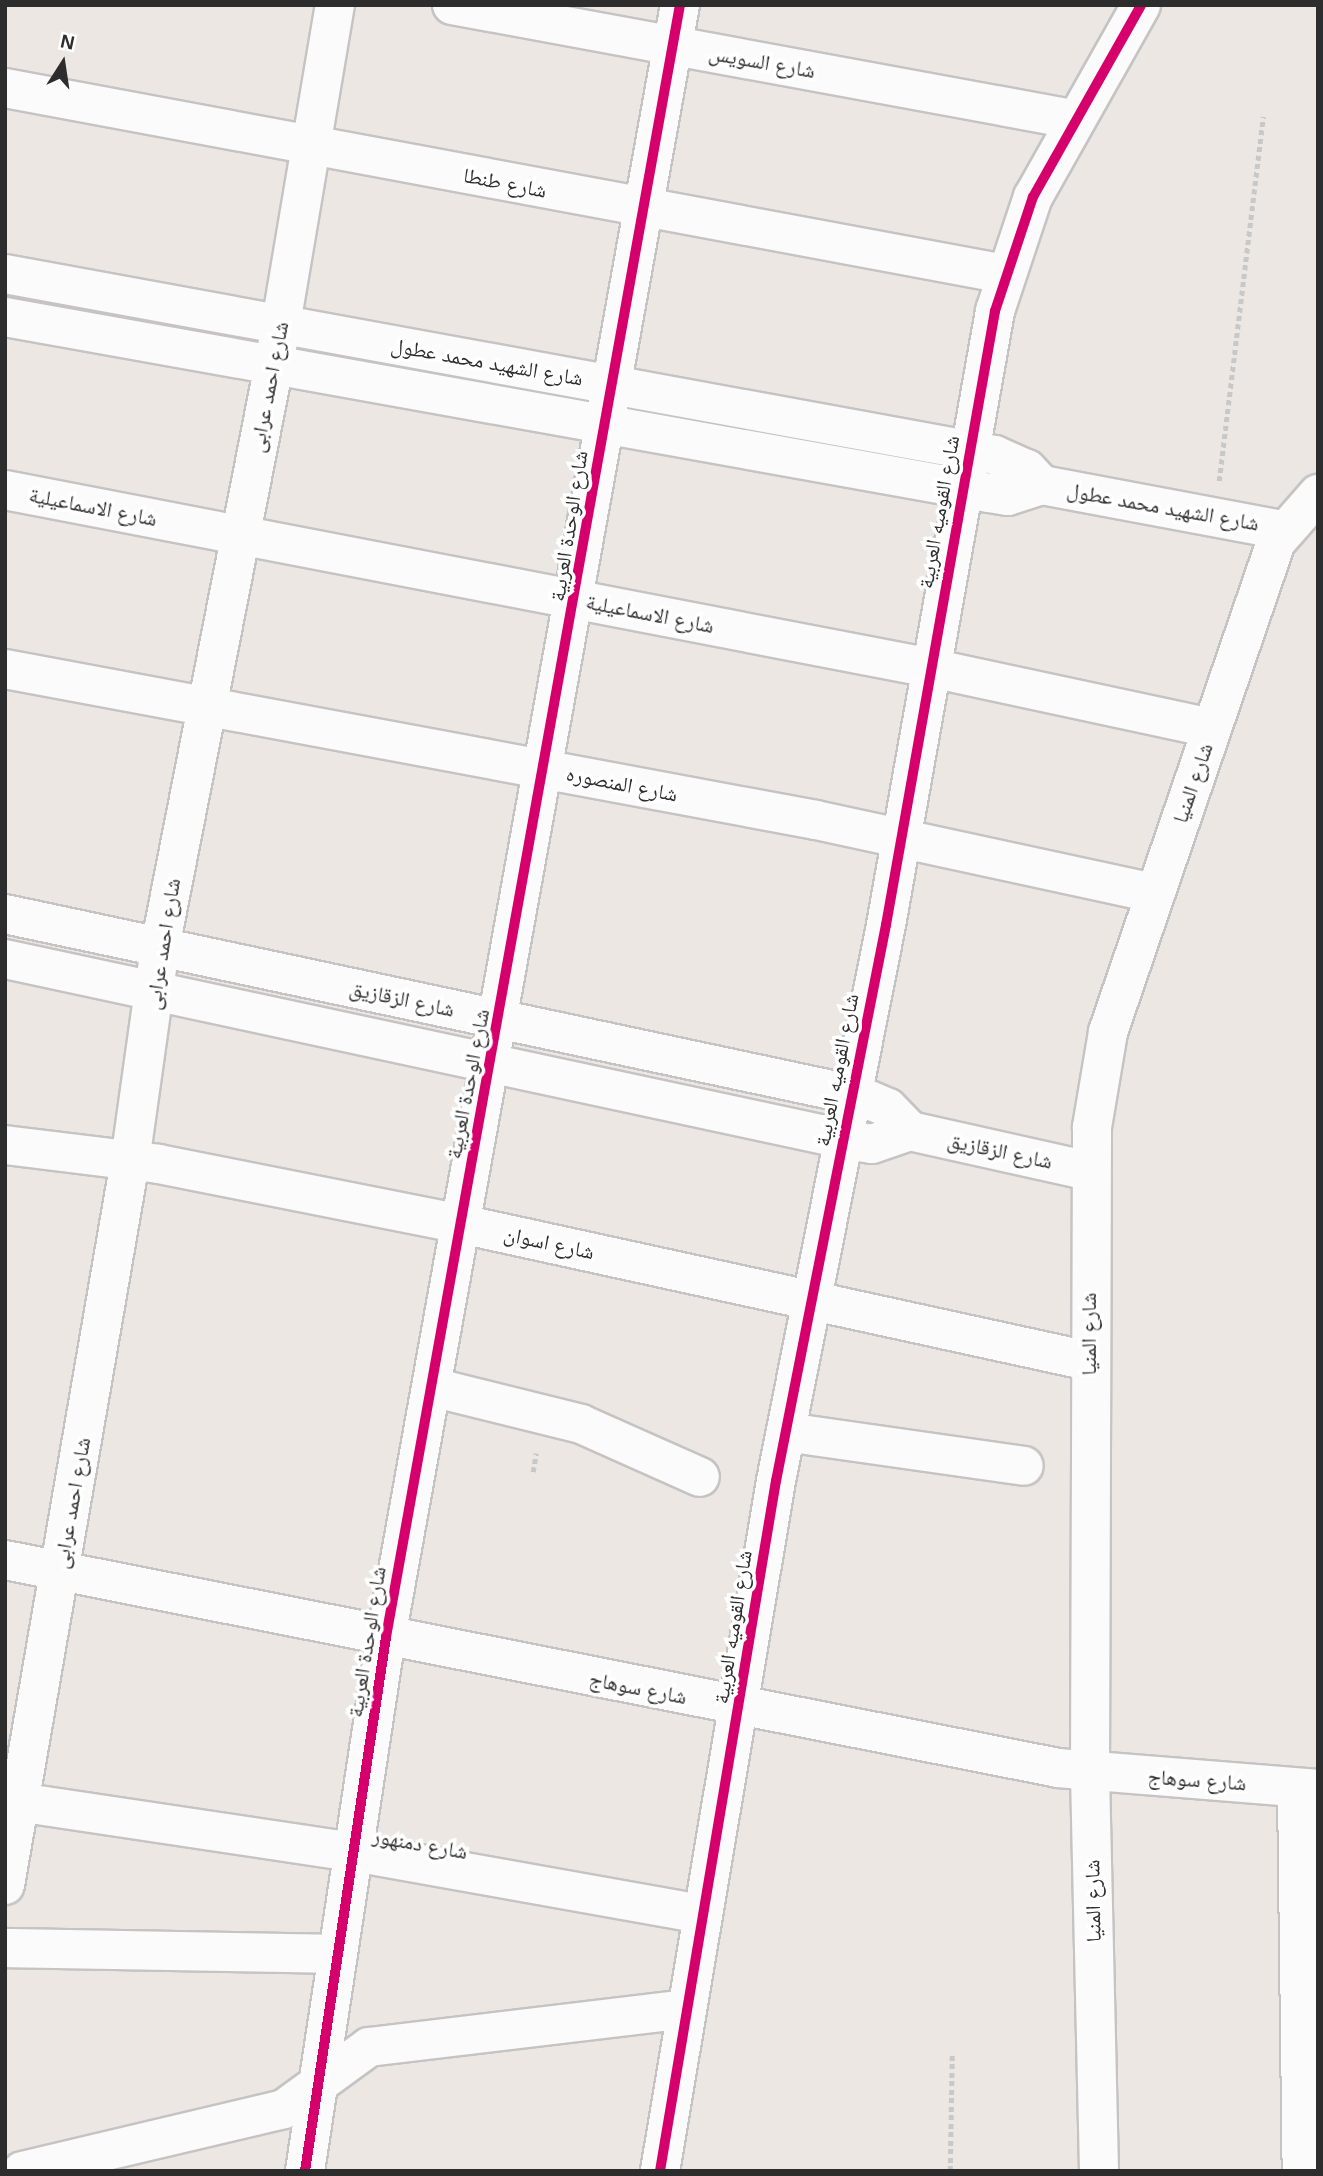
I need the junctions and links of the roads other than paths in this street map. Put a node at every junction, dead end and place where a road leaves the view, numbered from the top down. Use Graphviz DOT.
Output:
graph roads {
  1 [pos="335,5"];
  2 [pos="452,5"];
  3 [pos="680,5"];
  4 [pos="1140,5"];
  5 [pos="673,46"];
  6 [pos="5,88"];
  7 [pos="1072,119"];
  8 [pos="312,146"];
  9 [pos="644,210"];
  10 [pos="5,274"];
  11 [pos="1005,274"];
  12 [pos="5,317"];
  13 [pos="281,324"];
  14 [pos="274,365"];
  15 [pos="612,385"];
  16 [pos="605,424"];
  17 [pos="970,451"];
  18 [pos="1042,485"];
  19 [pos="963,488"];
  20 [pos="5,490"];
  21 [pos="1318,494"];
  22 [pos="1283,530"];
  23 [pos="241,536"];
  24 [pos="577,600"];
  25 [pos="931,668"];
  26 [pos="5,669"];
  27 [pos="207,706"];
  28 [pos="1212,728"];
  29 [pos="546,770"];
  30 [pos="901,838"];
  31 [pos="1155,893"];
  32 [pos="5,914"];
  33 [pos="160,947"];
  34 [pos="5,959"];
  35 [pos="154,991"];
  36 [pos="500,1020"];
  37 [pos="492,1064"];
  38 [pos="852,1094"];
  39 [pos="910,1131"];
  40 [pos="843,1139"];
  41 [pos="5,1145"];
  42 [pos="131,1161"];
  43 [pos="1089,1171"];
  44 [pos="461,1224"];
  45 [pos="812,1301"];
  46 [pos="1089,1361"];
  47 [pos="432,1387"];
  48 [pos="786,1432"];
  49 [pos="1024,1466"];
  50 [pos="700,1477"];
  51 [pos="5,1560"];
  52 [pos="60,1571"];
  53 [pos="386,1637"];
  54 [pos="740,1708"];
  55 [pos="1090,1773"];
  56 [pos="1308,1788"];
  57 [pos="13,1802"];
  58 [pos="353,1852"];
  59 [pos="5,1885"];
  60 [pos="702,1914"];
  61 [pos="5,1948"];
  62 [pos="338,1954"];
  63 [pos="686,2009"];
  64 [pos="317,2086"];
  65 [pos="22,2171"];
  66 [pos="305,2171"];
  67 [pos="660,2171"];
  68 [pos="1100,2171"];
  69 [pos="1302,2171"];
  1 -- 8 [label="street, شارع احمد عرابى"];
  2 -- 5 [label="street, شارع السويس"];
  3 -- 5 [label="street, شارع الوحدة العربية"];
  4 -- 7 [label="street, شارع القوميه العربية"];
  5 -- 7 [label="street, شارع السويس"];
  5 -- 9 [label="street, شارع الوحدة العربية"];
  6 -- 8 [label="street, شارع طنطا"];
  7 -- 11 [label="street, شارع القوميه العربية"];
  8 -- 9 [label="street, شارع طنطا"];
  8 -- 13 [label="street, شارع احمد عرابى"];
  9 -- 11 [label="street, شارع طنطا"];
  9 -- 15 [label="street, شارع الوحدة العربية"];
  10 -- 13 [label="street, شارع الشهيد محمد عطول"];
  11 -- 17 [label="street, شارع القوميه العربية"];
  12 -- 14 [label="street, شارع الشهيد محمد عطول"];
  13 -- 14 [label="street, شارع احمد عرابى"];
  13 -- 15 [label="street, شارع الشهيد محمد عطول"];
  14 -- 16 [label="street, شارع الشهيد محمد عطول"];
  14 -- 23 [label="street, شارع احمد عرابى"];
  15 -- 16 [label="street, شارع الوحدة العربية"];
  15 -- 17 [label="street, شارع الشهيد محمد عطول"];
  16 -- 19 [label="street, شارع الشهيد محمد عطول"];
  16 -- 24 [label="street, شارع الوحدة العربية"];
  17 -- 18 [label="street, شارع الشهيد محمد عطول"];
  17 -- 19 [label="street, شارع القوميه العربية"];
  18 -- 19 [label="street, شارع الشهيد محمد عطول"];
  18 -- 22 [label="street, شارع الشهيد محمد عطول"];
  19 -- 25 [label="street, شارع القوميه العربية"];
  20 -- 23 [label="street, شارع الاسماعيلية"];
  21 -- 22 [label="street"];
  22 -- 28 [label="street, شارع المنيا"];
  23 -- 24 [label="street, شارع الاسماعيلية"];
  23 -- 27 [label="street, شارع احمد عرابى"];
  24 -- 25 [label="street, شارع الاسماعيلية"];
  24 -- 29 [label="street, شارع الوحدة العربية"];
  25 -- 28 [label="street, شارع الاسماعيلية"];
  25 -- 30 [label="street, شارع القوميه العربية"];
  26 -- 27 [label="street, شارع المنصوره"];
  27 -- 29 [label="street, شارع المنصوره"];
  27 -- 33 [label="street, شارع احمد عرابى"];
  28 -- 31 [label="street, شارع المنيا"];
  29 -- 30 [label="street, شارع المنصوره"];
  29 -- 36 [label="street, شارع الوحدة العربية"];
  30 -- 31 [label="street, شارع المنصوره"];
  30 -- 38 [label="street, شارع القوميه العربية"];
  31 -- 43 [label="street, شارع المنيا"];
  32 -- 33 [label="street, شارع الزقازيق"];
  33 -- 35 [label="street, شارع احمد عرابى"];
  33 -- 36 [label="street, شارع الزقازيق"];
  34 -- 35 [label="street"];
  35 -- 37 [label="street"];
  35 -- 42 [label="street, شارع احمد عرابى"];
  36 -- 37 [label="street, شارع الوحدة العربية"];
  36 -- 38 [label="street, شارع الزقازيق"];
  37 -- 40 [label="street"];
  37 -- 44 [label="street, شارع الوحدة العربية"];
  38 -- 39 [label="street, شارع الزقازيق"];
  38 -- 40 [label="street, شارع القوميه العربية"];
  39 -- 40 [label="street"];
  39 -- 43 [label="street, شارع الزقازيق"];
  40 -- 45 [label="street, شارع القوميه العربية"];
  41 -- 42 [label="street, شارع اسوان"];
  42 -- 44 [label="street, شارع اسوان"];
  42 -- 52 [label="street, شارع احمد عرابى"];
  43 -- 46 [label="street, شارع المنيا"];
  44 -- 45 [label="street, شارع اسوان"];
  44 -- 47 [label="street, شارع الوحدة العربية"];
  45 -- 46 [label="street, شارع اسوان"];
  45 -- 48 [label="street, شارع القوميه العربية"];
  46 -- 55 [label="street, شارع المنيا"];
  47 -- 50 [label="street"];
  47 -- 53 [label="street, شارع الوحدة العربية"];
  48 -- 49 [label="street"];
  48 -- 54 [label="street, شارع القوميه العربية"];
  51 -- 52 [label="street, شارع سوهاج"];
  52 -- 53 [label="street, شارع سوهاج"];
  52 -- 57 [label="street, شارع احمد عرابى"];
  53 -- 54 [label="street, شارع سوهاج"];
  53 -- 58 [label="street, شارع الوحدة العربية"];
  54 -- 55 [label="street, شارع سوهاج"];
  54 -- 60 [label="street, شارع القوميه العربية"];
  55 -- 56 [label="street, شارع سوهاج"];
  55 -- 68 [label="street, شارع المنيا"];
  56 -- 69 [label="street"];
  57 -- 58 [label="street, شارع دمنهور"];
  57 -- 59 [label="street, شارع احمد عرابى"];
  58 -- 60 [label="street, شارع دمنهور"];
  58 -- 62 [label="street, شارع الوحدة العربية"];
  60 -- 63 [label="street, شارع القوميه العربية"];
  61 -- 62 [label="street"];
  62 -- 64 [label="street, شارع الوحدة العربية"];
  63 -- 64 [label="street"];
  63 -- 67 [label="street, شارع القوميه العربية"];
  64 -- 65 [label="street"];
  64 -- 66 [label="street, شارع الوحدة العربية"];
}
